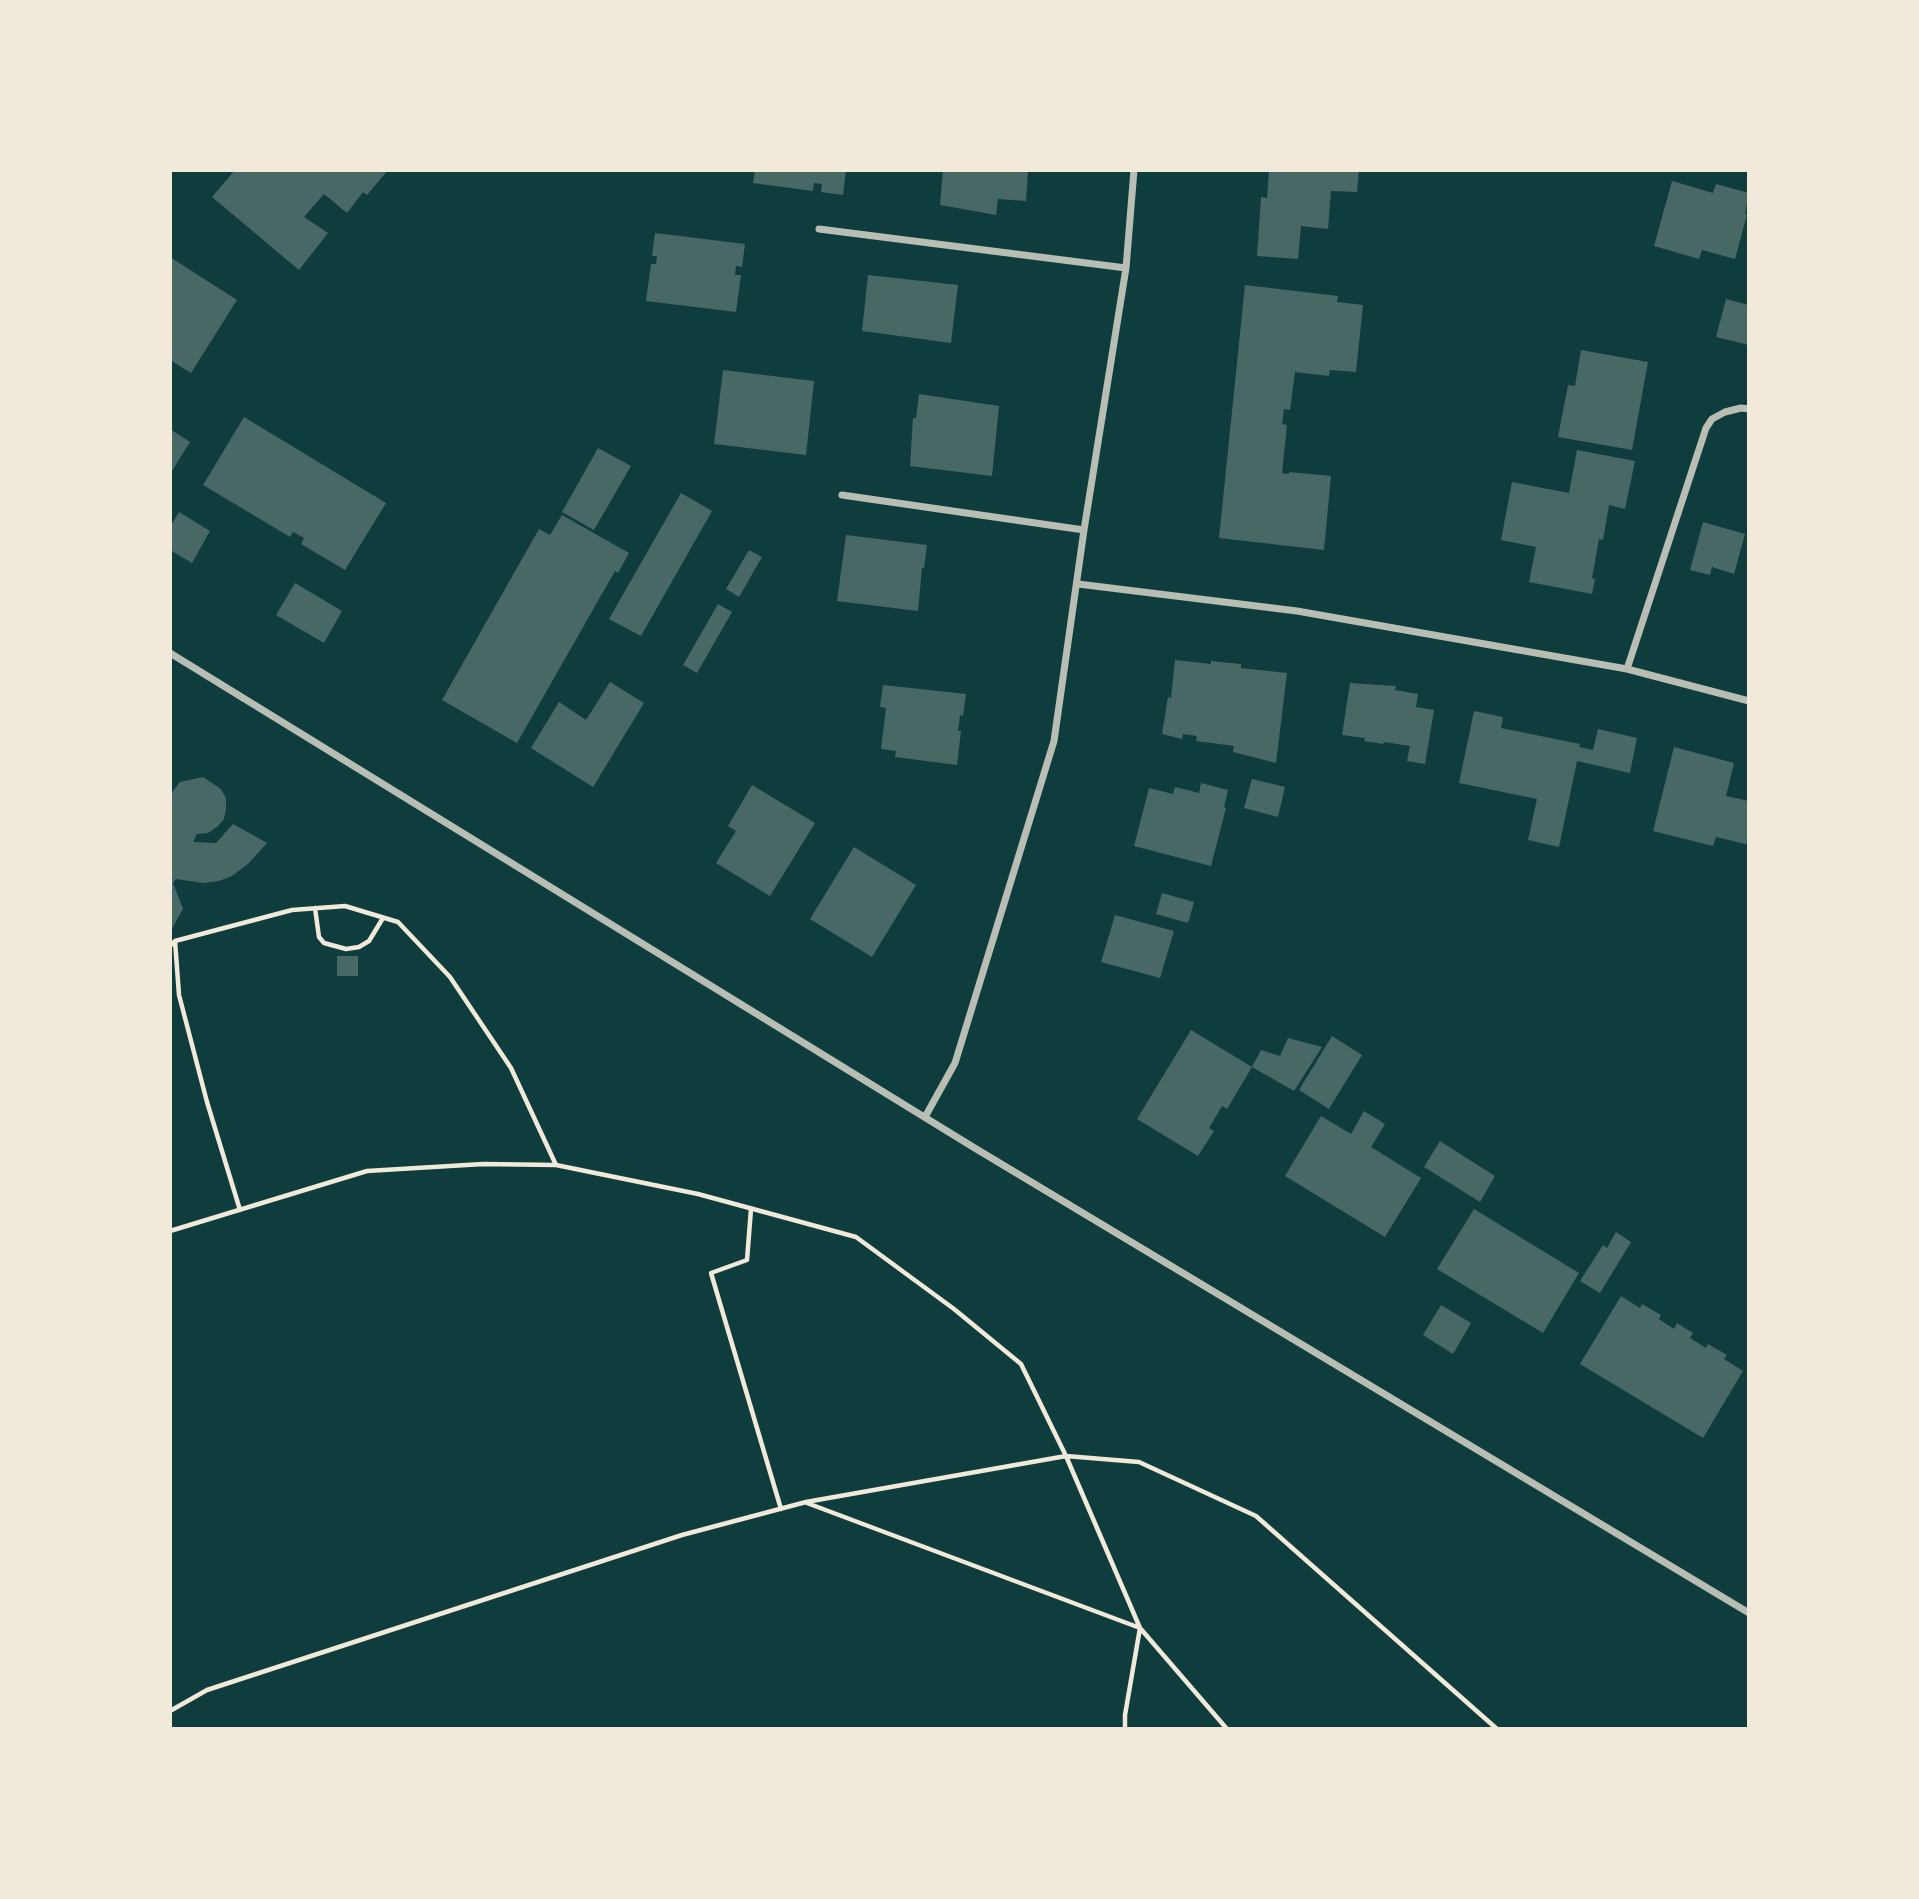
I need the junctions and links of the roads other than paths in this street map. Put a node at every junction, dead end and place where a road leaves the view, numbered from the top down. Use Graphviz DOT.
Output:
graph roads {
  1 [pos="1134,170"];
  2 [pos="819,229"];
  3 [pos="1126,268"];
  4 [pos="1749,409"];
  5 [pos="842,495"];
  6 [pos="1084,530"];
  7 [pos="1077,584"];
  8 [pos="170,653"];
  9 [pos="1626,669"];
  10 [pos="1749,701"];
  11 [pos="925,1117"];
  12 [pos="1749,1613"];
  1 -- 3 [label="street"];
  2 -- 3 [label="street"];
  3 -- 6 [label="street"];
  4 -- 9 [label="street"];
  5 -- 6 [label="street"];
  6 -- 7 [label="street"];
  7 -- 9 [label="street"];
  7 -- 11 [label="street"];
  8 -- 11 [label="street"];
  9 -- 10 [label="street"];
  11 -- 12 [label="street"];
}
